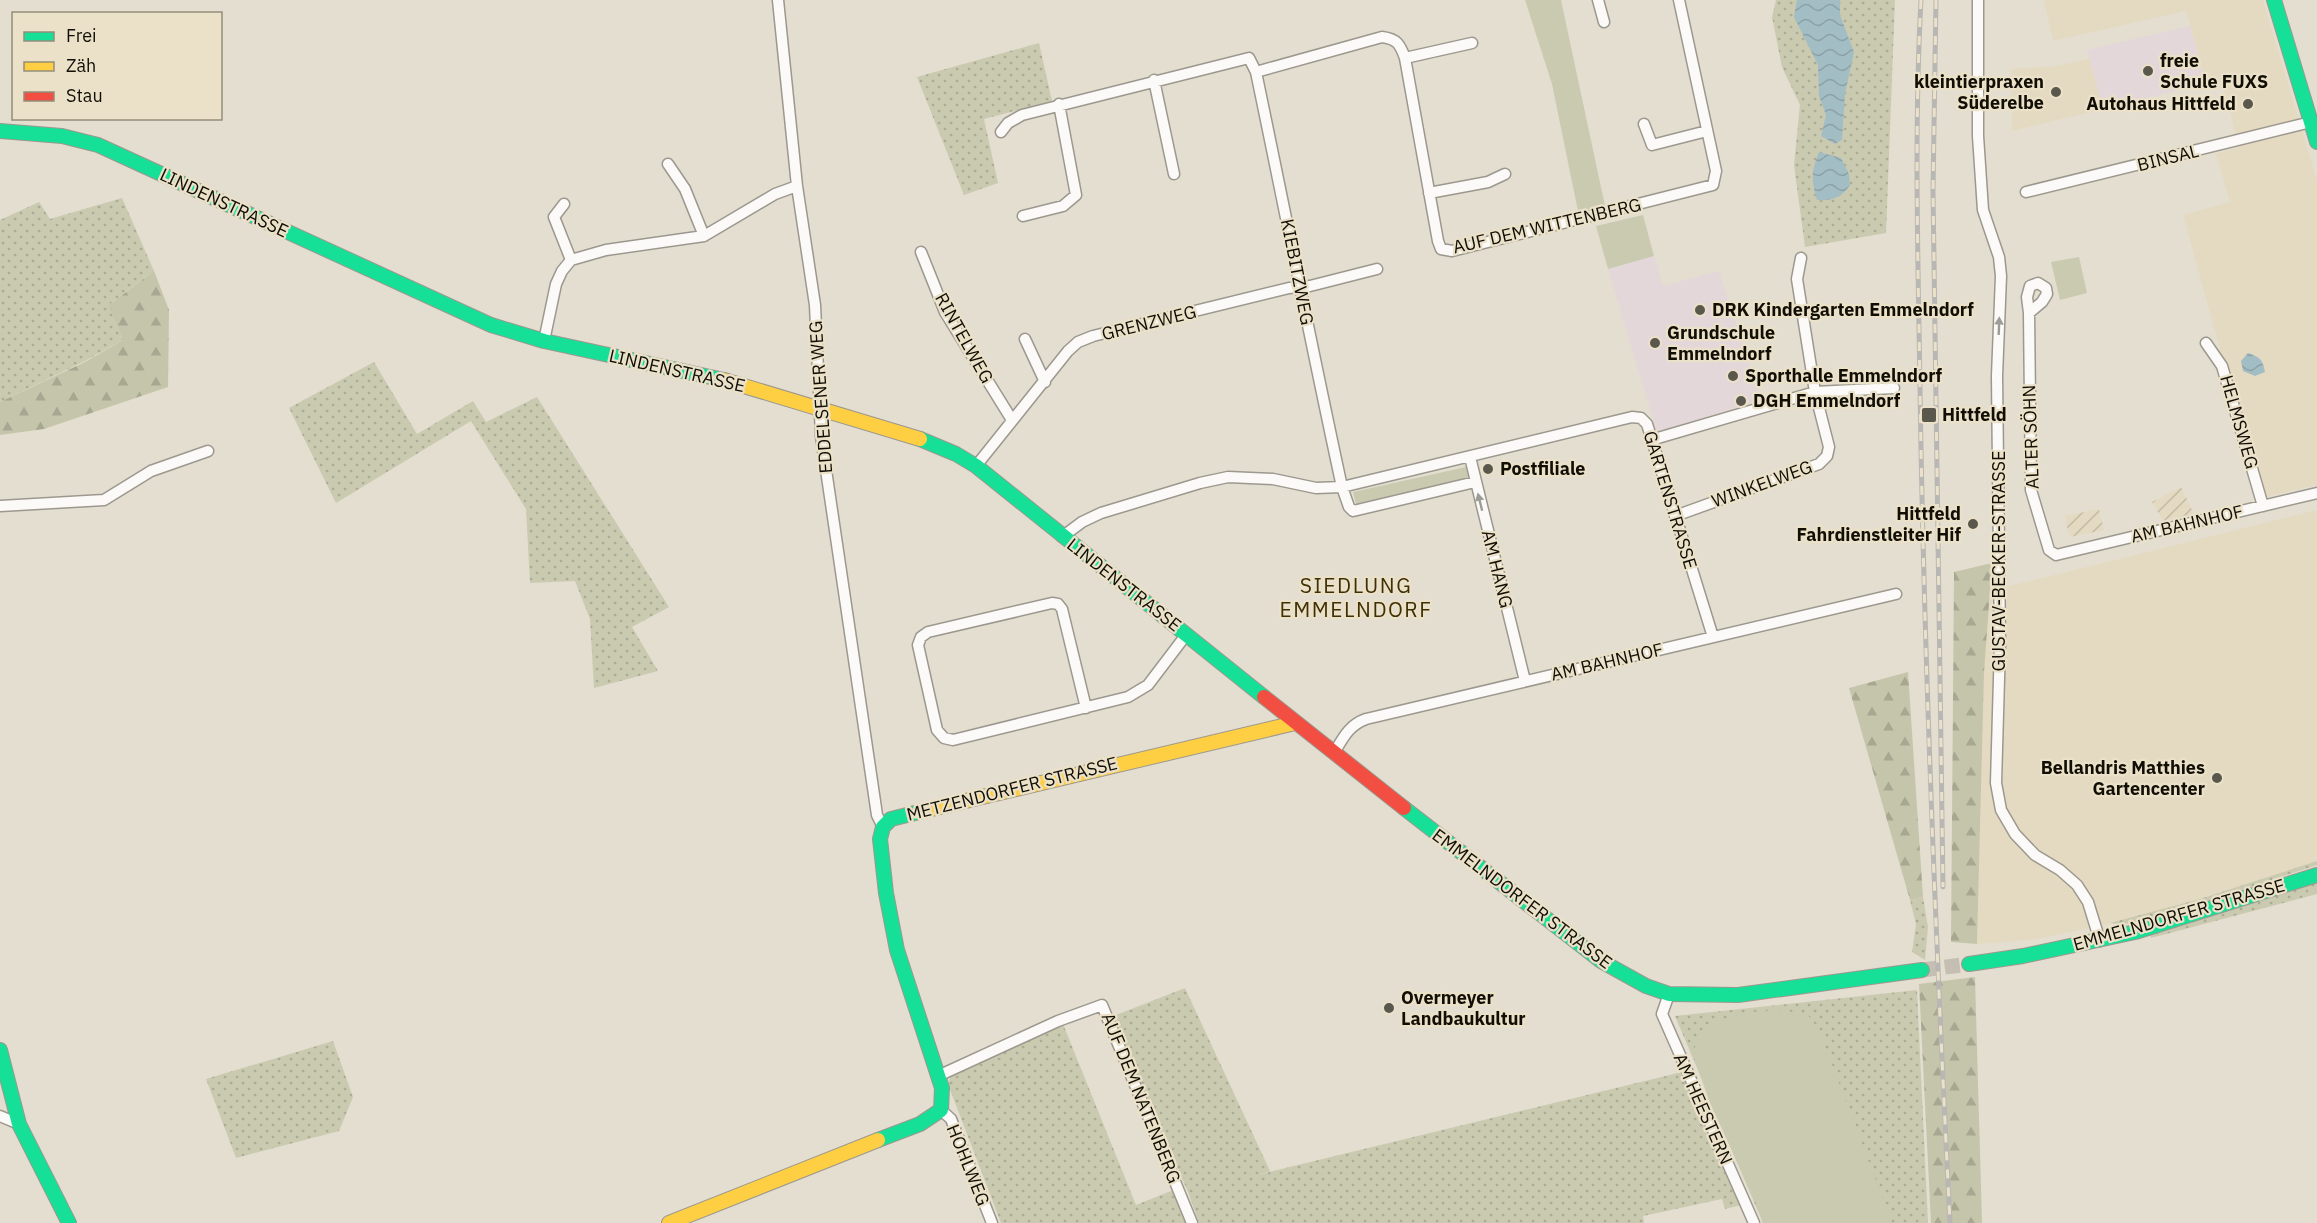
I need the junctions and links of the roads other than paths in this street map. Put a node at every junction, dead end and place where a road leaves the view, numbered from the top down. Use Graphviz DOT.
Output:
graph roads {
  1 [pos="777,0"];
  2 [pos="1598,0"];
  3 [pos="1679,0"];
  4 [pos="1977,0"];
  5 [pos="2274,0"];
  6 [pos="1604,22"];
  7 [pos="1472,42"];
  8 [pos="1405,58"];
  9 [pos="1256,72"];
  10 [pos="1154,80"];
  11 [pos="1059,104"];
  12 [pos="2311,122"];
  13 [pos="1644,124"];
  14 [pos="0,131"];
  15 [pos="1707,131"];
  16 [pos="1001,132"];
  17 [pos="2317,142"];
  18 [pos="668,164"];
  19 [pos="1174,174"];
  20 [pos="1505,174"];
  21 [pos="797,186"];
  22 [pos="2026,192"];
  23 [pos="1430,193"];
  24 [pos="564,204"];
  25 [pos="1023,216"];
  26 [pos="704,236"];
  27 [pos="921,252"];
  28 [pos="1801,258"];
  29 [pos="571,260"];
  30 [pos="1377,269"];
  31 [pos="1299,286"];
  32 [pos="2030,313"];
  33 [pos="1025,339"];
  34 [pos="543,341"];
  35 [pos="2206,343"];
  36 [pos="1045,382"];
  37 [pos="1894,387"];
  38 [pos="1815,392"];
  39 [pos="818,408"];
  40 [pos="1012,420"];
  41 [pos="1651,440"];
  42 [pos="208,451"];
  43 [pos="1470,457"];
  44 [pos="976,466"];
  45 [pos="1475,482"];
  46 [pos="1342,487"];
  47 [pos="2317,493"];
  48 [pos="0,506"];
  49 [pos="2263,506"];
  50 [pos="1675,516"];
  51 [pos="1062,537"];
  52 [pos="2056,555"];
  53 [pos="1896,594"];
  54 [pos="1186,634"];
  55 [pos="1713,637"];
  56 [pos="1525,681"];
  57 [pos="1086,708"];
  58 [pos="1295,723"];
  59 [pos="1334,753"];
  60 [pos="883,827"];
  61 [pos="2317,875"];
  62 [pos="2100,940"];
  63 [pos="1969,964"];
  64 [pos="1922,970"];
  65 [pos="1669,994"];
  66 [pos="0,1050"];
  67 [pos="938,1076"];
  68 [pos="941,1110"];
  69 [pos="0,1116"];
  70 [pos="19,1124"];
  71 [pos="69,1223"];
  72 [pos="669,1223"];
  73 [pos="992,1223"];
  74 [pos="1192,1223"];
  75 [pos="1754,1223"];
  1 -- 21 [label="street, EDDELSENER WEG"];
  2 -- 6 [label="street"];
  3 -- 15 [label="street, AUF DEM WITTENBERG"];
  62 -- 4 [label="street, GUSTAV-BECKER-STRASSE, one-way"];
  5 -- 12 [label="street"];
  7 -- 8 [label="street"];
  8 -- 9 [label="street"];
  8 -- 23 [label="street, AUF DEM WITTENBERG"];
  9 -- 10 [label="street, KIEBITZWEG"];
  9 -- 31 [label="street, KIEBITZWEG"];
  10 -- 11 [label="street"];
  10 -- 19 [label="street"];
  11 -- 16 [label="street"];
  11 -- 25 [label="street"];
  12 -- 17 [label="street"];
  12 -- 22 [label="street, BINSAL"];
  13 -- 15 [label="street"];
  14 -- 34 [label="street, LINDENSTRASSE"];
  15 -- 23 [label="street, AUF DEM WITTENBERG"];
  18 -- 26 [label="street"];
  20 -- 23 [label="street"];
  21 -- 26 [label="street"];
  21 -- 39 [label="street, EDDELSENER WEG"];
  24 -- 29 [label="street"];
  26 -- 29 [label="street"];
  27 -- 40 [label="street, RINTELWEG"];
  28 -- 38 [label="street, WINKELWEG"];
  29 -- 34 [label="street"];
  30 -- 31 [label="street, GRENZWEG"];
  31 -- 36 [label="street, GRENZWEG"];
  31 -- 46 [label="street, KIEBITZWEG"];
  32 -- 52 [label="street, ALTER SÖHN"];
  33 -- 36 [label="street"];
  34 -- 39 [label="street, LINDENSTRASSE"];
  35 -- 49 [label="street, HELMSWEG"];
  36 -- 40 [label="street, GRENZWEG"];
  37 -- 38 [label="street"];
  38 -- 41 [label="street"];
  38 -- 50 [label="street, WINKELWEG"];
  39 -- 44 [label="street, LINDENSTRASSE"];
  39 -- 60 [label="street, EDDELSENER WEG"];
  40 -- 44 [label="street, GRENZWEG"];
  41 -- 43 [label="street, GARTENSTRASSE"];
  41 -- 50 [label="street, GARTENSTRASSE"];
  42 -- 48 [label="street"];
  43 -- 45 [label="street, AM HANG"];
  43 -- 46 [label="street, GARTENSTRASSE"];
  44 -- 51 [label="street, LINDENSTRASSE"];
  45 -- 46 [label="street"];
  56 -- 45 [label="street, AM HANG, one-way"];
  46 -- 51 [label="street, GARTENSTRASSE"];
  47 -- 49 [label="street, AM BAHNHOF"];
  49 -- 52 [label="street, AM BAHNHOF"];
  50 -- 55 [label="street, GARTENSTRASSE"];
  51 -- 54 [label="street, LINDENSTRASSE"];
  53 -- 55 [label="street, AM BAHNHOF"];
  54 -- 57 [label="street"];
  54 -- 58 [label="street, LINDENSTRASSE"];
  55 -- 56 [label="street, AM BAHNHOF"];
  56 -- 59 [label="street, AM BAHNHOF"];
  57 -- 57 [label="street"];
  58 -- 59 [label="street, EMMELNDORFER STRASSE"];
  58 -- 60 [label="street, METZENDORFER STRASSE"];
  59 -- 65 [label="street, EMMELNDORFER STRASSE"];
  60 -- 67 [label="street, METZENDORFER STRASSE"];
  61 -- 62 [label="street, EMMELNDORFER STRASSE"];
  62 -- 63 [label="street, EMMELNDORFER STRASSE"];
  64 -- 65 [label="street, EMMELNDORFER STRASSE"];
  65 -- 75 [label="street, AM HEESTERN"];
  66 -- 70 [label="street"];
  67 -- 68 [label="street, METZENDORFER STRASSE"];
  67 -- 74 [label="street, AUF DEM NATENBERG"];
  68 -- 72 [label="street"];
  68 -- 73 [label="street, HOHLWEG"];
  69 -- 70 [label="street"];
  70 -- 71 [label="street"];
}
